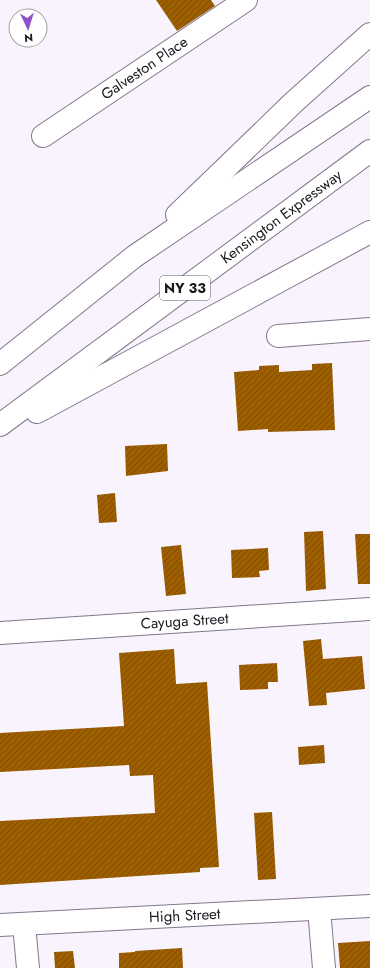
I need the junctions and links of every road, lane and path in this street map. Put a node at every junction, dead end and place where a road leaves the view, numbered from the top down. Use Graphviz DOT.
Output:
graph roads {
  1 [pos="246,0"];
  2 [pos="370,34"];
  3 [pos="370,97"];
  4 [pos="43,136"];
  5 [pos="370,151"];
  6 [pos="370,232"];
  7 [pos="135,256"];
  8 [pos="370,329"];
  9 [pos="278,336"];
  10 [pos="0,364"];
  11 [pos="0,425"];
  12 [pos="0,434"];
  13 [pos="370,609"];
  14 [pos="0,633"];
  15 [pos="370,906"];
  16 [pos="319,909"];
  17 [pos="24,924"];
  18 [pos="0,925"];
  19 [pos="28,968"];
  20 [pos="324,968"];
  1 -- 4 [label="main road, Galveston Place"];
  2 -- 7 [label="main road"];
  3 -- 7 [label="main road"];
  5 -- 11 [label="main road, Kensington Expressway / NY 33"];
  6 -- 12 [label="main road"];
  7 -- 10 [label="main road"];
  8 -- 9 [label="main road"];
  13 -- 14 [label="main road, Cayuga Street"];
  15 -- 16 [label="main road, High Street"];
  16 -- 17 [label="main road, High Street"];
  16 -- 20 [label="main road"];
  17 -- 18 [label="main road, High Street"];
  17 -- 19 [label="main road"];
}
